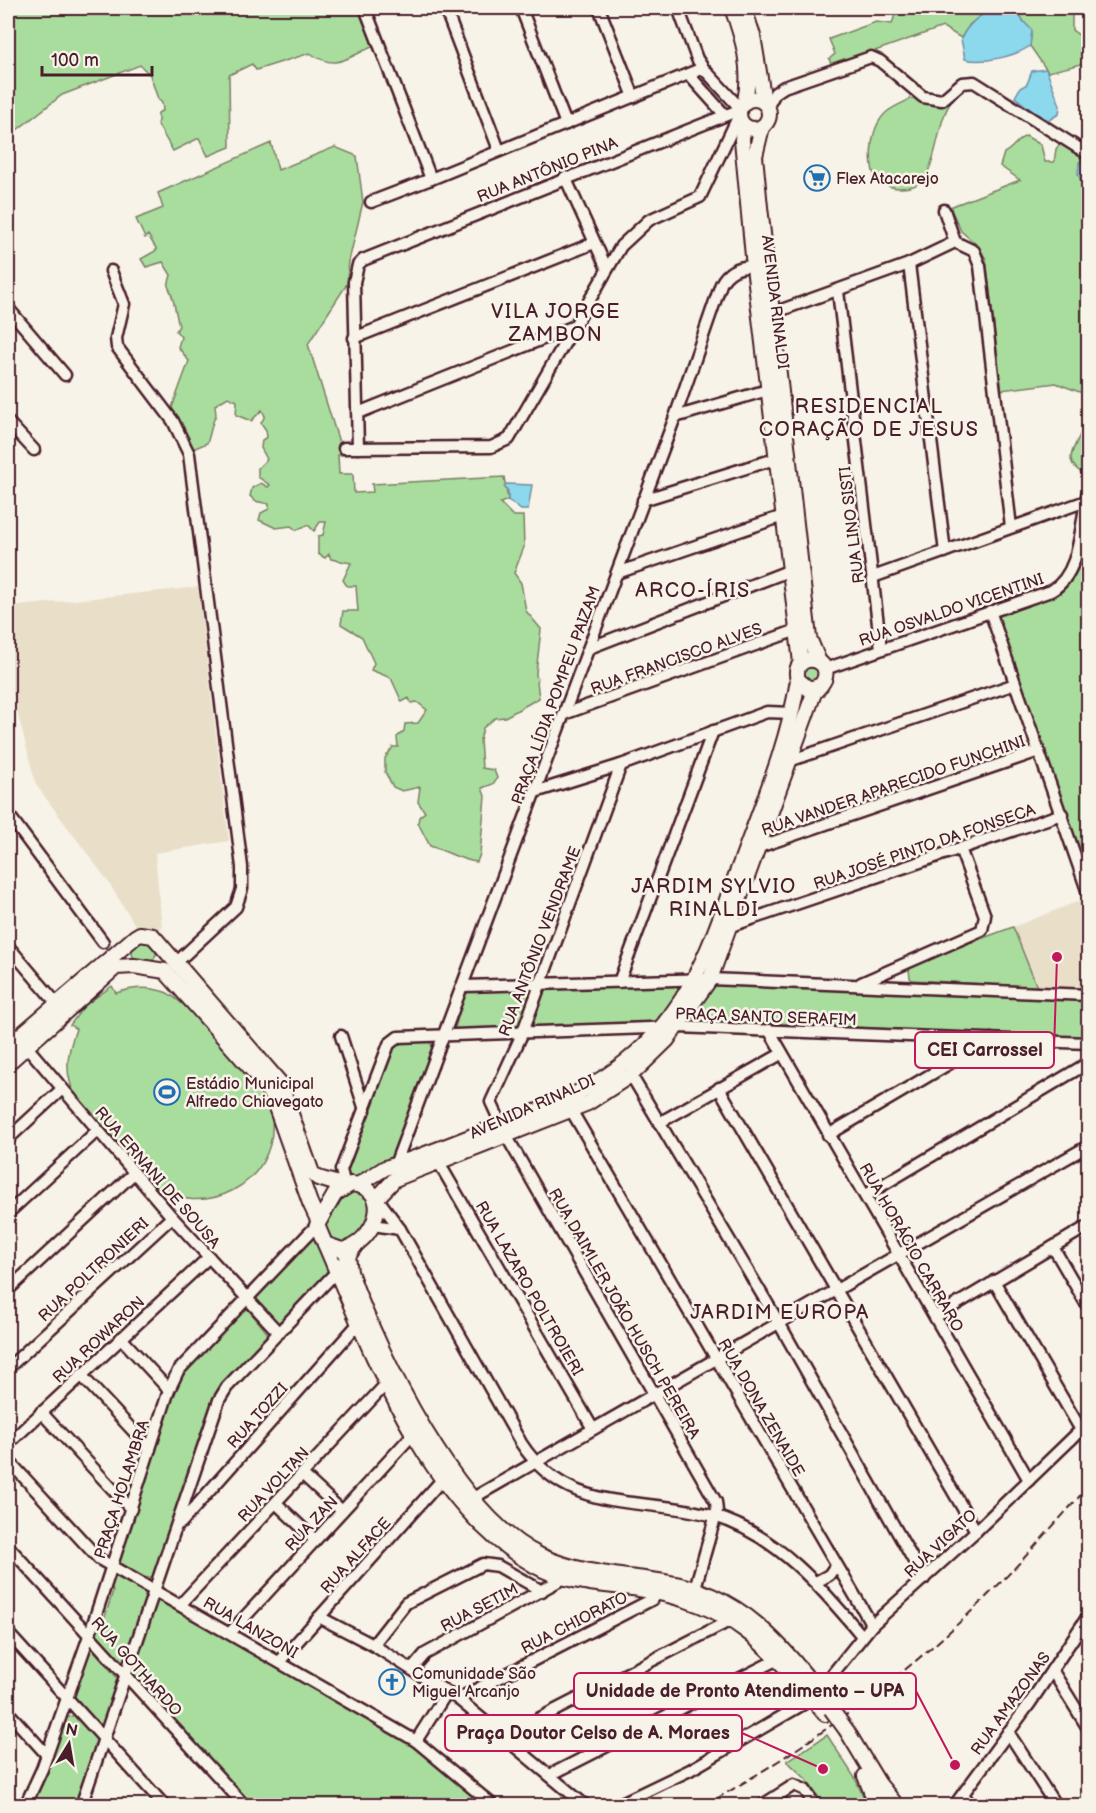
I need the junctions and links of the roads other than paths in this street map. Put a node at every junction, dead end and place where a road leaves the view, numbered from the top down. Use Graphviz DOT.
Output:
graph roads {
  1 [pos="365,8"];
  2 [pos="446,8"];
  3 [pos="521,8"];
  4 [pos="599,8"];
  5 [pos="678,8"];
  6 [pos="732,8"];
  7 [pos="744,8"];
  8 [pos="704,68"];
  9 [pos="689,75"];
  10 [pos="634,97"];
  11 [pos="766,104"];
  12 [pos="742,112"];
  13 [pos="724,114"];
  14 [pos="566,124"];
  15 [pos="762,127"];
  16 [pos="499,150"];
  17 [pos="1089,154"];
  18 [pos="565,177"];
  19 [pos="431,178"];
  20 [pos="371,202"];
  21 [pos="944,210"];
  22 [pos="956,242"];
  23 [pos="594,243"];
  24 [pos="909,264"];
  25 [pos="760,267"];
  26 [pos="607,269"];
  27 [pos="111,271"];
  28 [pos="838,291"];
  29 [pos="8,309"];
  30 [pos="772,313"];
  31 [pos="575,326"];
  32 [pos="354,338"];
  33 [pos="65,375"];
  34 [pos="771,389"];
  35 [pos="358,413"];
  36 [pos="675,417"];
  37 [pos="8,422"];
  38 [pos="344,448"];
  39 [pos="358,448"];
  40 [pos="34,450"];
  41 [pos="782,454"];
  42 [pos="1087,496"];
  43 [pos="644,500"];
  44 [pos="783,516"];
  45 [pos="1011,527"];
  46 [pos="945,552"];
  47 [pos="795,569"];
  48 [pos="616,573"];
  49 [pos="873,577"];
  50 [pos="990,611"];
  51 [pos="797,630"];
  52 [pos="589,648"];
  53 [pos="881,649"];
  54 [pos="801,663"];
  55 [pos="822,665"];
  56 [pos="798,680"];
  57 [pos="1015,684"];
  58 [pos="819,686"];
  59 [pos="792,713"];
  60 [pos="564,714"];
  61 [pos="713,731"];
  62 [pos="1039,751"];
  63 [pos="789,762"];
  64 [pos="621,765"];
  65 [pos="535,792"];
  66 [pos="8,814"];
  67 [pos="1062,814"];
  68 [pos="756,848"];
  69 [pos="962,850"];
  70 [pos="1089,893"];
  71 [pos="728,927"];
  72 [pos="103,942"];
  73 [pos="130,942"];
  74 [pos="161,944"];
  75 [pos="8,946"];
  76 [pos="177,962"];
  77 [pos="134,966"];
  78 [pos="152,967"];
  79 [pos="710,979"];
  80 [pos="693,980"];
  81 [pos="619,982"];
  82 [pos="858,984"];
  83 [pos="540,985"];
  84 [pos="464,986"];
  85 [pos="1089,995"];
  86 [pos="57,1004"];
  87 [pos="678,1027"];
  88 [pos="661,1028"];
  89 [pos="769,1030"];
  90 [pos="522,1034"];
  91 [pos="341,1036"];
  92 [pos="442,1036"];
  93 [pos="954,1038"];
  94 [pos="992,1039"];
  95 [pos="17,1043"];
  96 [pos="1086,1043"];
  97 [pos="781,1053"];
  98 [pos="956,1059"];
  99 [pos="8,1063"];
  100 [pos="1088,1063"];
  101 [pos="631,1075"];
  102 [pos="719,1088"];
  103 [pos="62,1089"];
  104 [pos="365,1110"];
  105 [pos="571,1110"];
  106 [pos="659,1123"];
  107 [pos="97,1131"];
  108 [pos="504,1131"];
  109 [pos="828,1135"];
  110 [pos="8,1139"];
  111 [pos="1089,1146"];
  112 [pos="440,1163"];
  113 [pos="395,1165"];
  114 [pos="134,1173"];
  115 [pos="351,1186"];
  116 [pos="866,1195"];
  117 [pos="377,1199"];
  118 [pos="8,1213"];
  119 [pos="172,1217"];
  120 [pos="317,1222"];
  121 [pos="373,1225"];
  122 [pos="1089,1226"];
  123 [pos="400,1228"];
  124 [pos="326,1244"];
  125 [pos="1053,1247"];
  126 [pos="352,1250"];
  127 [pos="900,1254"];
  128 [pos="208,1257"];
  129 [pos="337,1271"];
  130 [pos="994,1281"];
  131 [pos="8,1290"];
  132 [pos="837,1290"];
  133 [pos="246,1298"];
  134 [pos="1089,1307"];
  135 [pos="935,1317"];
  136 [pos="779,1323"];
  137 [pos="358,1324"];
  138 [pos="279,1333"];
  139 [pos="121,1338"];
  140 [pos="717,1359"];
  141 [pos="8,1368"];
  142 [pos="81,1375"];
  143 [pos="386,1384"];
  144 [pos="169,1390"];
  145 [pos="655,1394"];
  146 [pos="41,1412"];
  147 [pos="1085,1426"];
  148 [pos="594,1429"];
  149 [pos="414,1433"];
  150 [pos="8,1444"];
  151 [pos="150,1449"];
  152 [pos="8,1460"];
  153 [pos="534,1463"];
  154 [pos="448,1473"];
  155 [pos="302,1474"];
  156 [pos="1029,1480"];
  157 [pos="473,1498"];
  158 [pos="276,1503"];
  159 [pos="131,1509"];
  160 [pos="342,1511"];
  161 [pos="716,1516"];
  162 [pos="178,1525"];
  163 [pos="976,1531"];
  164 [pos="315,1540"];
  165 [pos="8,1546"];
  166 [pos="836,1565"];
  167 [pos="112,1567"];
  168 [pos="564,1578"];
  169 [pos="924,1579"];
  170 [pos="816,1582"];
  171 [pos="662,1587"];
  172 [pos="694,1588"];
  173 [pos="155,1590"];
  174 [pos="542,1591"];
  175 [pos="181,1604"];
  176 [pos="1089,1616"];
  177 [pos="319,1617"];
  178 [pos="731,1620"];
  179 [pos="872,1625"];
  180 [pos="8,1633"];
  181 [pos="230,1633"];
  182 [pos="89,1636"];
  183 [pos="862,1636"];
  184 [pos="372,1645"];
  185 [pos="778,1659"];
  186 [pos="280,1661"];
  187 [pos="413,1668"];
  188 [pos="1052,1670"];
  189 [pos="126,1677"];
  190 [pos="447,1692"];
  191 [pos="815,1695"];
  192 [pos="458,1698"];
  193 [pos="67,1699"];
  194 [pos="8,1712"];
  195 [pos="1089,1728"];
  196 [pos="1008,1732"];
  197 [pos="844,1733"];
  198 [pos="505,1736"];
  199 [pos="104,1739"];
  200 [pos="416,1741"];
  201 [pos="48,1755"];
  202 [pos="550,1775"];
  203 [pos="963,1794"];
  204 [pos="85,1803"];
  205 [pos="241,1804"];
  206 [pos="25,1806"];
  207 [pos="165,1806"];
  208 [pos="494,1806"];
  209 [pos="586,1806"];
  210 [pos="615,1806"];
  211 [pos="761,1806"];
  212 [pos="815,1806"];
  213 [pos="877,1806"];
  214 [pos="897,1806"];
  215 [pos="954,1806"];
  216 [pos="971,1806"];
  217 [pos="1056,1806"];
  1 -- 19 [label="street"];
  2 -- 16 [label="street"];
  3 -- 14 [label="street"];
  4 -- 10 [label="street"];
  5 -- 8 [label="street"];
  6 -- 12 [label="main road, AVENIDA RINALDI"];
  7 -- 11 [label="main road"];
  8 -- 9 [label="street"];
  8 -- 12 [label="street"];
  9 -- 10 [label="street"];
  9 -- 13 [label="street"];
  10 -- 14 [label="street"];
  11 -- 12 [label="main road"];
  11 -- 15 [label="main road"];
  11 -- 17 [label="street"];
  12 -- 13 [label="street, RUA ANTÔNIO PINA"];
  12 -- 15 [label="main road"];
  12 -- 25 [label="main road, AVENIDA RINALDI"];
  12 -- 26 [label="street"];
  13 -- 18 [label="street, RUA ANTÔNIO PINA"];
  14 -- 16 [label="street"];
  15 -- 25 [label="main road, AVENIDA RINALDI"];
  16 -- 19 [label="street"];
  18 -- 23 [label="street"];
  18 -- 32 [label="street, RUA ANTÔNIO PINA"];
  19 -- 20 [label="street"];
  21 -- 22 [label="street"];
  22 -- 24 [label="street"];
  22 -- 45 [label="street"];
  23 -- 26 [label="street"];
  23 -- 32 [label="street"];
  24 -- 28 [label="street"];
  24 -- 46 [label="street"];
  25 -- 30 [label="main road, AVENIDA RINALDI"];
  25 -- 34 [label="main road, AVENIDA RINALDI"];
  25 -- 36 [label="street, PRAÇA LÍDIA POMPEU PAIZAM"];
  26 -- 31 [label="street"];
  27 -- 76 [label="street"];
  28 -- 30 [label="street"];
  28 -- 49 [label="street, RUA LINO SISTI"];
  29 -- 33 [label="street"];
  30 -- 41 [label="main road, AVENIDA RINALDI"];
  31 -- 35 [label="street"];
  31 -- 39 [label="street"];
  32 -- 35 [label="street"];
  34 -- 36 [label="street"];
  34 -- 41 [label="main road, AVENIDA RINALDI"];
  35 -- 39 [label="street"];
  36 -- 43 [label="street, PRAÇA LÍDIA POMPEU PAIZAM"];
  37 -- 40 [label="street"];
  38 -- 39 [label="street"];
  41 -- 43 [label="street"];
  41 -- 44 [label="main road, AVENIDA RINALDI"];
  41 -- 47 [label="main road, AVENIDA RINALDI"];
  42 -- 45 [label="street"];
  42 -- 50 [label="street, RUA OSVALDO VICENTINI"];
  43 -- 48 [label="street, PRAÇA LÍDIA POMPEU PAIZAM"];
  44 -- 47 [label="main road, AVENIDA RINALDI"];
  44 -- 48 [label="street"];
  45 -- 46 [label="street"];
  46 -- 49 [label="street"];
  47 -- 51 [label="main road, AVENIDA RINALDI"];
  47 -- 52 [label="street"];
  47 -- 55 [label="main road, AVENIDA RINALDI"];
  48 -- 52 [label="street, PRAÇA LÍDIA POMPEU PAIZAM"];
  49 -- 53 [label="street, RUA LINO SISTI"];
  50 -- 53 [label="street, RUA OSVALDO VICENTINI"];
  50 -- 57 [label="street"];
  51 -- 54 [label="main road, AVENIDA RINALDI"];
  51 -- 60 [label="street, RUA FRANCISCO ALVES"];
  52 -- 60 [label="street, PRAÇA LÍDIA POMPEU PAIZAM"];
  53 -- 55 [label="street, RUA OSVALDO VICENTINI"];
  54 -- 55 [label="main road"];
  54 -- 56 [label="main road"];
  55 -- 58 [label="main road"];
  56 -- 58 [label="main road"];
  56 -- 59 [label="main road, AVENIDA RINALDI"];
  57 -- 62 [label="street"];
  57 -- 63 [label="street"];
  58 -- 63 [label="main road, AVENIDA RINALDI"];
  59 -- 61 [label="street"];
  59 -- 80 [label="main road, AVENIDA RINALDI"];
  60 -- 65 [label="street, PRAÇA LÍDIA POMPEU PAIZAM"];
  61 -- 64 [label="street"];
  61 -- 81 [label="street"];
  62 -- 67 [label="street"];
  62 -- 68 [label="street, RUA VANDER APARECIDO FUNCHINI"];
  63 -- 68 [label="main road, AVENIDA RINALDI"];
  64 -- 65 [label="street"];
  64 -- 83 [label="street, RUA ANTÔNIO VENDRAME"];
  65 -- 84 [label="street, PRAÇA LÍDIA POMPEU PAIZAM"];
  66 -- 72 [label="street"];
  67 -- 69 [label="street, RUA JOSÉ PINTO DA FONSECA"];
  67 -- 70 [label="street"];
  68 -- 71 [label="main road, AVENIDA RINALDI"];
  69 -- 71 [label="street, RUA JOSÉ PINTO DA FONSECA"];
  69 -- 82 [label="street"];
  71 -- 79 [label="main road, AVENIDA RINALDI"];
  73 -- 74 [label="main road"];
  73 -- 77 [label="main road"];
  73 -- 86 [label="main road"];
  74 -- 76 [label="main road"];
  74 -- 78 [label="main road"];
  75 -- 86 [label="street"];
  76 -- 115 [label="main road"];
  77 -- 78 [label="main road"];
  77 -- 95 [label="main road"];
  78 -- 120 [label="main road"];
  79 -- 80 [label="street, PRAÇA SANTO SERAFIM"];
  79 -- 82 [label="street, PRAÇA SANTO SERAFIM"];
  79 -- 87 [label="main road, AVENIDA RINALDI"];
  80 -- 81 [label="street, PRAÇA SANTO SERAFIM"];
  80 -- 88 [label="main road, AVENIDA RINALDI"];
  81 -- 83 [label="street, PRAÇA SANTO SERAFIM"];
  82 -- 85 [label="street, PRAÇA SANTO SERAFIM"];
  83 -- 84 [label="street, PRAÇA SANTO SERAFIM"];
  83 -- 90 [label="street, RUA ANTÔNIO VENDRAME"];
  84 -- 92 [label="street, PRAÇA LÍDIA POMPEU PAIZAM"];
  86 -- 95 [label="main road"];
  87 -- 88 [label="street, PRAÇA SANTO SERAFIM"];
  87 -- 89 [label="street, PRAÇA SANTO SERAFIM"];
  87 -- 101 [label="main road, AVENIDA RINALDI"];
  88 -- 90 [label="street, PRAÇA SANTO SERAFIM"];
  88 -- 108 [label="main road, AVENIDA RINALDI"];
  89 -- 93 [label="street, PRAÇA SANTO SERAFIM"];
  89 -- 97 [label="street, RUA HORÁCIO CARRARO"];
  90 -- 92 [label="street, PRAÇA SANTO SERAFIM"];
  90 -- 108 [label="street, RUA ANTÔNIO VENDRAME"];
  91 -- 104 [label="street"];
  92 -- 104 [label="street, PRAÇA SANTO SERAFIM"];
  92 -- 113 [label="street, PRAÇA LÍDIA POMPEU PAIZAM"];
  93 -- 94 [label="street, PRAÇA SANTO SERAFIM"];
  93 -- 98 [label="street"];
  94 -- 96 [label="street, PRAÇA SANTO SERAFIM"];
  94 -- 98 [label="street"];
  95 -- 99 [label="main road"];
  95 -- 103 [label="street, RUA ERNANI DE SOUSA"];
  96 -- 100 [label="street"];
  97 -- 102 [label="street"];
  97 -- 109 [label="street, RUA HORÁCIO CARRARO"];
  98 -- 109 [label="street"];
  100 -- 116 [label="street"];
  101 -- 105 [label="main road, AVENIDA RINALDI"];
  101 -- 106 [label="street"];
  102 -- 106 [label="street"];
  102 -- 132 [label="street"];
  103 -- 107 [label="street, RUA ERNANI DE SOUSA"];
  103 -- 110 [label="street"];
  104 -- 115 [label="street"];
  105 -- 108 [label="main road, AVENIDA RINALDI"];
  105 -- 140 [label="street, RUA DONA ZENAIDE"];
  106 -- 136 [label="street"];
  107 -- 114 [label="street, RUA ERNANI DE SOUSA"];
  107 -- 118 [label="street"];
  108 -- 112 [label="main road, AVENIDA RINALDI"];
  108 -- 113 [label="main road, AVENIDA RINALDI"];
  108 -- 145 [label="street, RUA DAIMLER JOÃO HUSCH PEREIRA"];
  109 -- 116 [label="street, RUA HORÁCIO CARRARO"];
  111 -- 127 [label="street"];
  112 -- 117 [label="main road, AVENIDA RINALDI"];
  112 -- 148 [label="street, RUA LAZARO POLTROIERI"];
  113 -- 115 [label="main road, AVENIDA RINALDI"];
  114 -- 119 [label="street, RUA ERNANI DE SOUSA"];
  114 -- 131 [label="street"];
  115 -- 117 [label="main road"];
  115 -- 120 [label="main road, AVENIDA RINALDI"];
  116 -- 127 [label="street, RUA HORÁCIO CARRARO"];
  117 -- 121 [label="main road"];
  117 -- 123 [label="street"];
  119 -- 128 [label="street, RUA ERNANI DE SOUSA"];
  119 -- 141 [label="street, RUA POLTRONIERI"];
  120 -- 124 [label="main road"];
  120 -- 133 [label="street, PRAÇA HOLAMBRA"];
  121 -- 123 [label="street"];
  121 -- 126 [label="main road"];
  122 -- 125 [label="street"];
  123 -- 153 [label="street"];
  124 -- 126 [label="main road"];
  124 -- 129 [label="main road"];
  125 -- 130 [label="street"];
  125 -- 134 [label="street"];
  126 -- 129 [label="street"];
  126 -- 154 [label="main road"];
  127 -- 132 [label="street"];
  127 -- 135 [label="street, RUA HORÁCIO CARRARO"];
  128 -- 133 [label="street, RUA ERNANI DE SOUSA"];
  128 -- 139 [label="street, RUA ROWARON"];
  129 -- 137 [label="main road"];
  129 -- 138 [label="street"];
  130 -- 135 [label="street"];
  130 -- 147 [label="street"];
  132 -- 136 [label="street"];
  132 -- 163 [label="street"];
  133 -- 138 [label="street, RUA ERNANI DE SOUSA"];
  133 -- 144 [label="street, PRAÇA HOLAMBRA"];
  135 -- 156 [label="street, RUA HORÁCIO CARRARO"];
  136 -- 140 [label="street"];
  136 -- 169 [label="street"];
  137 -- 143 [label="main road"];
  137 -- 162 [label="street, RUA TOZZI"];
  138 -- 162 [label="street"];
  139 -- 142 [label="street, RUA ROWARON"];
  139 -- 144 [label="street"];
  140 -- 145 [label="street"];
  140 -- 166 [label="street, RUA DONA ZENAIDE"];
  142 -- 146 [label="street, RUA ROWARON"];
  142 -- 151 [label="street"];
  143 -- 149 [label="main road"];
  143 -- 155 [label="street, RUA VOLTAN"];
  144 -- 151 [label="street, PRAÇA HOLAMBRA"];
  145 -- 148 [label="street"];
  145 -- 161 [label="street, RUA DAIMLER JOÃO HUSCH PEREIRA"];
  146 -- 150 [label="street, RUA ROWARON"];
  146 -- 159 [label="street"];
  147 -- 156 [label="street, RUA VIGATO"];
  148 -- 153 [label="street"];
  149 -- 154 [label="main road"];
  149 -- 160 [label="street, RUA ZAN"];
  151 -- 159 [label="street, PRAÇA HOLAMBRA"];
  152 -- 167 [label="street, RUA LANZONI"];
  153 -- 157 [label="street"];
  153 -- 161 [label="street"];
  154 -- 157 [label="main road"];
  154 -- 168 [label="main road"];
  154 -- 177 [label="street, RUA ALFACE"];
  155 -- 158 [label="street, RUA VOLTAN"];
  155 -- 160 [label="street"];
  156 -- 163 [label="street, RUA VIGATO"];
  157 -- 171 [label="main road"];
  158 -- 164 [label="street"];
  158 -- 175 [label="street, RUA VOLTAN"];
  159 -- 167 [label="street, PRAÇA HOLAMBRA"];
  160 -- 164 [label="street, RUA ZAN"];
  161 -- 170 [label="street"];
  161 -- 172 [label="street"];
  162 -- 173 [label="street"];
  163 -- 169 [label="street, RUA VIGATO"];
  164 -- 181 [label="street, RUA ZAN"];
  165 -- 182 [label="street, RUA GOTHARDO"];
  166 -- 170 [label="street"];
  166 -- 179 [label="street, RUA DONA ZENAIDE"];
  167 -- 173 [label="street, RUA LANZONI"];
  167 -- 182 [label="street, PRAÇA HOLAMBRA"];
  168 -- 171 [label="main road"];
  168 -- 174 [label="street, RUA SETIM"];
  169 -- 179 [label="street, RUA VIGATO"];
  170 -- 183 [label="street"];
  171 -- 172 [label="main road"];
  171 -- 178 [label="main road"];
  171 -- 192 [label="street, RUA CHIORATO"];
  172 -- 191 [label="main road"];
  173 -- 175 [label="street, RUA LANZONI"];
  173 -- 189 [label="street"];
  174 -- 184 [label="street"];
  174 -- 187 [label="street, RUA SETIM"];
  175 -- 181 [label="street, RUA LANZONI"];
  176 -- 188 [label="street, RUA AMAZONAS"];
  177 -- 184 [label="street"];
  177 -- 186 [label="street, RUA ALFACE"];
  178 -- 185 [label="main road"];
  178 -- 198 [label="street"];
  179 -- 183 [label="street, RUA VIGATO"];
  180 -- 193 [label="street"];
  181 -- 186 [label="street, RUA LANZONI"];
  182 -- 189 [label="street, RUA GOTHARDO"];
  182 -- 193 [label="street, PRAÇA HOLAMBRA"];
  183 -- 191 [label="street, RUA VIGATO"];
  184 -- 187 [label="street"];
  185 -- 191 [label="main road"];
  185 -- 202 [label="street"];
  186 -- 200 [label="street, RUA LANZONI"];
  187 -- 190 [label="street"];
  188 -- 195 [label="street"];
  188 -- 196 [label="street, RUA AMAZONAS"];
  189 -- 199 [label="street"];
  189 -- 205 [label="street, RUA GOTHARDO"];
  190 -- 192 [label="street"];
  190 -- 200 [label="street"];
  191 -- 197 [label="main road"];
  191 -- 210 [label="street, RUA VIGATO"];
  192 -- 198 [label="street"];
  193 -- 199 [label="street"];
  193 -- 201 [label="street, PRAÇA HOLAMBRA"];
  194 -- 201 [label="street"];
  196 -- 203 [label="street, RUA AMAZONAS"];
  196 -- 217 [label="street"];
  197 -- 213 [label="main road"];
  197 -- 214 [label="main road"];
  198 -- 202 [label="street"];
  199 -- 204 [label="street"];
  199 -- 207 [label="street"];
  200 -- 208 [label="street, RUA LANZONI"];
  201 -- 206 [label="street, PRAÇA HOLAMBRA"];
  202 -- 209 [label="street"];
  203 -- 215 [label="street, RUA AMAZONAS"];
  203 -- 216 [label="street"];
  211 -- 212 [label="street"];
}
